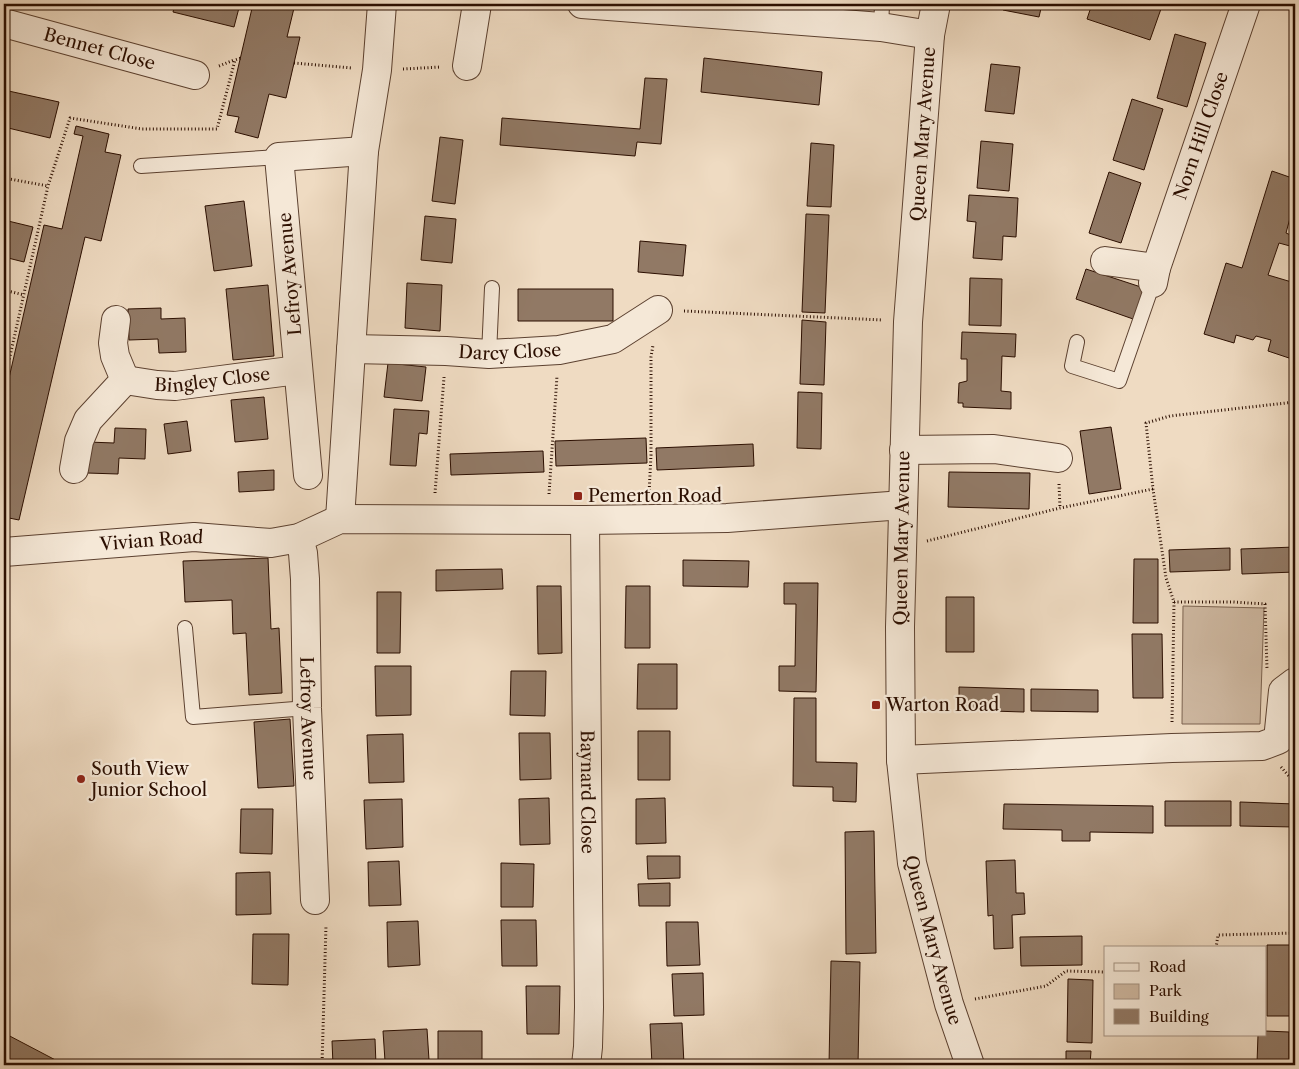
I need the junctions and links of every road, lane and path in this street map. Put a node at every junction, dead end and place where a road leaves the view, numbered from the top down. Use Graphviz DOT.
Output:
graph roads {
  1 [pos="382,4"];
  2 [pos="477,4"];
  3 [pos="582,4"];
  4 [pos="936,4"];
  5 [pos="1246,4"];
  6 [pos="881,16"];
  7 [pos="4,23"];
  8 [pos="930,35"];
  9 [pos="240,58"];
  10 [pos="294,63"];
  11 [pos="467,66"];
  12 [pos="376,70"];
  13 [pos="195,75"];
  14 [pos="364,151"];
  15 [pos="279,157"];
  16 [pos="141,166"];
  17 [pos="4,178"];
  18 [pos="48,186"];
  19 [pos="1106,261"];
  20 [pos="1155,276"];
  21 [pos="492,288"];
  22 [pos="4,290"];
  23 [pos="24,295"];
  24 [pos="658,310"];
  25 [pos="116,320"];
  26 [pos="908,322"];
  27 [pos="1077,342"];
  28 [pos="351,349"];
  29 [pos="558,350"];
  30 [pos="446,351"];
  31 [pos="489,354"];
  32 [pos="298,370"];
  33 [pos="125,380"];
  34 [pos="4,383"];
  35 [pos="1295,402"];
  36 [pos="904,450"];
  37 [pos="1058,458"];
  38 [pos="74,469"];
  39 [pos="308,475"];
  40 [pos="1153,489"];
  41 [pos="903,505"];
  42 [pos="340,519"];
  43 [pos="433,520"];
  44 [pos="547,520"];
  45 [pos="585,520"];
  46 [pos="648,520"];
  47 [pos="299,538"];
  48 [pos="922,542"];
  49 [pos="4,552"];
  50 [pos="1174,602"];
  51 [pos="185,628"];
  52 [pos="1289,687"];
  53 [pos="307,708"];
  54 [pos="1172,748"];
  55 [pos="901,760"];
  56 [pos="313,900"];
  57 [pos="1295,934"];
  58 [pos="1216,946"];
  59 [pos="1104,972"];
  60 [pos="949,1004"];
  61 [pos="322,1065"];
  62 [pos="586,1065"];
  63 [pos="970,1065"];
  1 -- 12 [label="street"];
  2 -- 11 [label="street"];
  3 -- 6 [label="street"];
  4 -- 8 [label="street, Queen Mary Avenue"];
  5 -- 20 [label="street, Norn Hill Close"];
  6 -- 8 [label="street"];
  7 -- 13 [label="street, Bennet Close"];
  8 -- 26 [label="street, Queen Mary Avenue"];
  9 -- 18 [label="path"];
  10 -- 12 [label="path"];
  11 -- 12 [label="path"];
  12 -- 14 [label="street"];
  14 -- 15 [label="street"];
  14 -- 28 [label="street"];
  15 -- 16 [label="lane"];
  15 -- 32 [label="street, Lefroy Avenue"];
  17 -- 18 [label="path"];
  18 -- 23 [label="path"];
  19 -- 20 [label="street"];
  20 -- 27 [label="lane"];
  21 -- 31 [label="lane"];
  22 -- 23 [label="path"];
  23 -- 34 [label="path"];
  24 -- 26 [label="path"];
  24 -- 29 [label="street, Darcy Close"];
  24 -- 46 [label="path"];
  25 -- 33 [label="street"];
  26 -- 36 [label="street, Queen Mary Avenue"];
  28 -- 30 [label="street, Darcy Close"];
  28 -- 42 [label="street"];
  29 -- 31 [label="street, Darcy Close"];
  29 -- 44 [label="path"];
  30 -- 31 [label="street, Darcy Close"];
  30 -- 43 [label="path"];
  32 -- 33 [label="street, Bingley Close"];
  32 -- 39 [label="street, Lefroy Avenue"];
  33 -- 38 [label="street"];
  35 -- 40 [label="path"];
  36 -- 37 [label="street"];
  36 -- 41 [label="street, Queen Mary Avenue"];
  40 -- 48 [label="path"];
  40 -- 50 [label="path"];
  41 -- 46 [label="street"];
  41 -- 55 [label="street, Queen Mary Avenue"];
  42 -- 43 [label="street"];
  42 -- 47 [label="street"];
  43 -- 44 [label="street"];
  44 -- 45 [label="street"];
  45 -- 46 [label="street"];
  45 -- 62 [label="street, Baynard Close"];
  47 -- 49 [label="street, Vivian Road"];
  47 -- 53 [label="street, Lefroy Avenue"];
  50 -- 52 [label="path"];
  50 -- 54 [label="path"];
  51 -- 53 [label="lane"];
  52 -- 54 [label="street"];
  53 -- 56 [label="street, Lefroy Avenue"];
  54 -- 55 [label="street"];
  55 -- 60 [label="street, Queen Mary Avenue"];
  56 -- 61 [label="path"];
  57 -- 58 [label="path"];
  59 -- 60 [label="path"];
  60 -- 63 [label="street, Queen Mary Avenue"];
}
